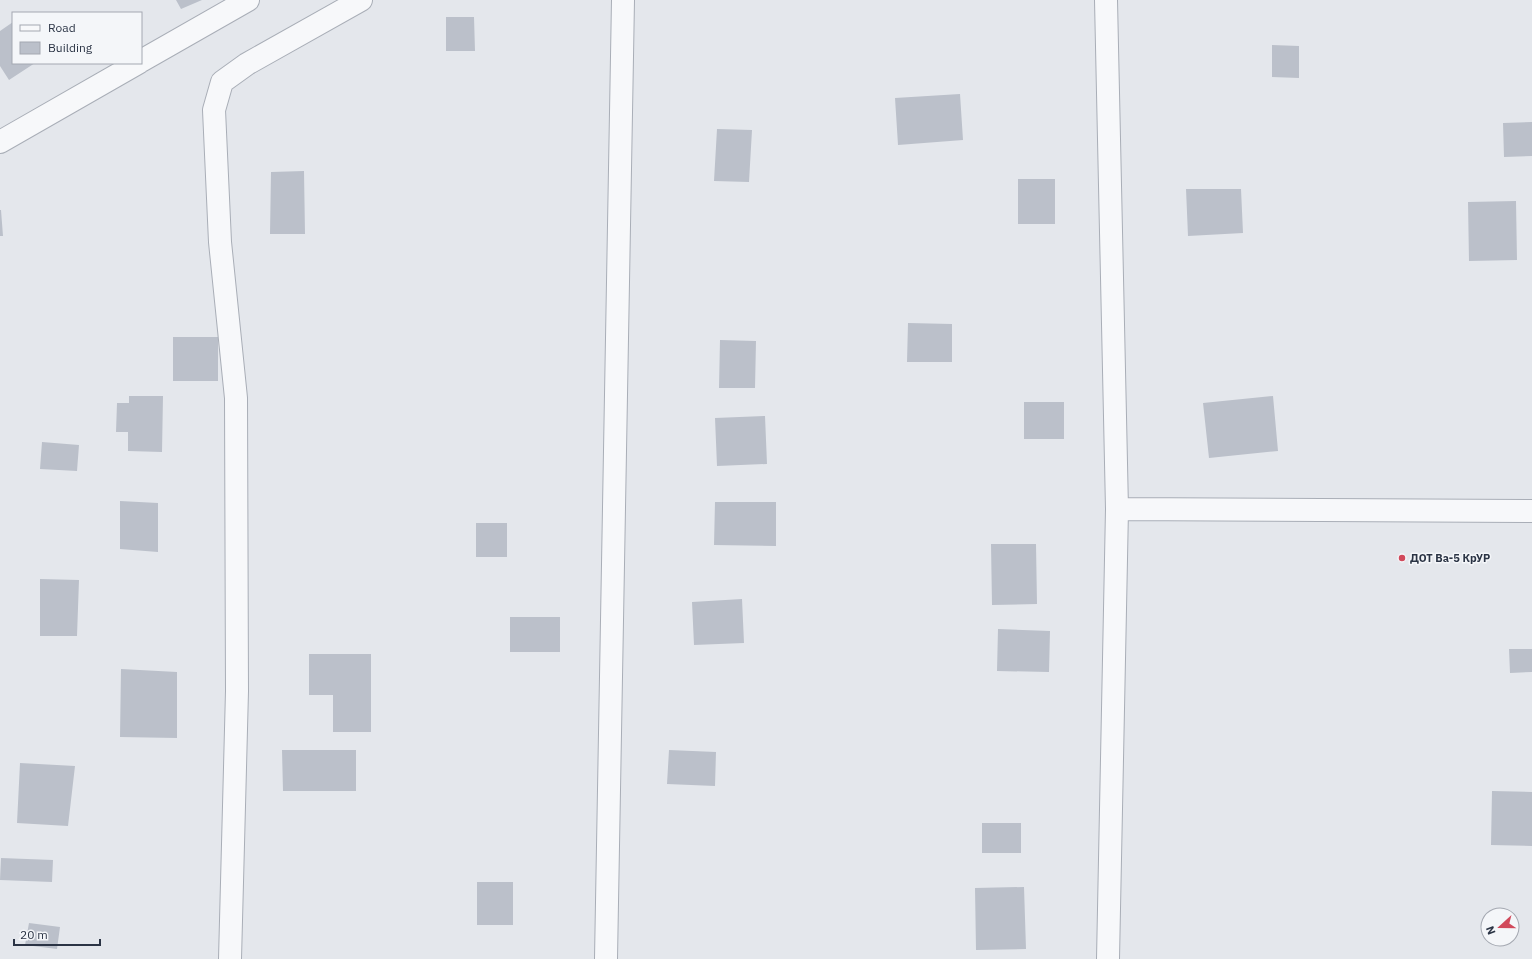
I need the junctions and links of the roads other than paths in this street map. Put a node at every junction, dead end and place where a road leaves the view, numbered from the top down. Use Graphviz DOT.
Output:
graph roads {
  1 [pos="248,0"];
  2 [pos="361,0"];
  3 [pos="623,0"];
  4 [pos="1106,0"];
  5 [pos="142,60"];
  6 [pos="136,64"];
  7 [pos="0,142"];
  8 [pos="1117,509"];
  9 [pos="1532,510"];
  10 [pos="230,959"];
  11 [pos="606,959"];
  12 [pos="1108,959"];
  1 -- 5 [label="street"];
  2 -- 10 [label="street"];
  3 -- 11 [label="street"];
  4 -- 8 [label="street"];
  6 -- 7 [label="street"];
  8 -- 9 [label="street"];
  8 -- 12 [label="street"];
}
